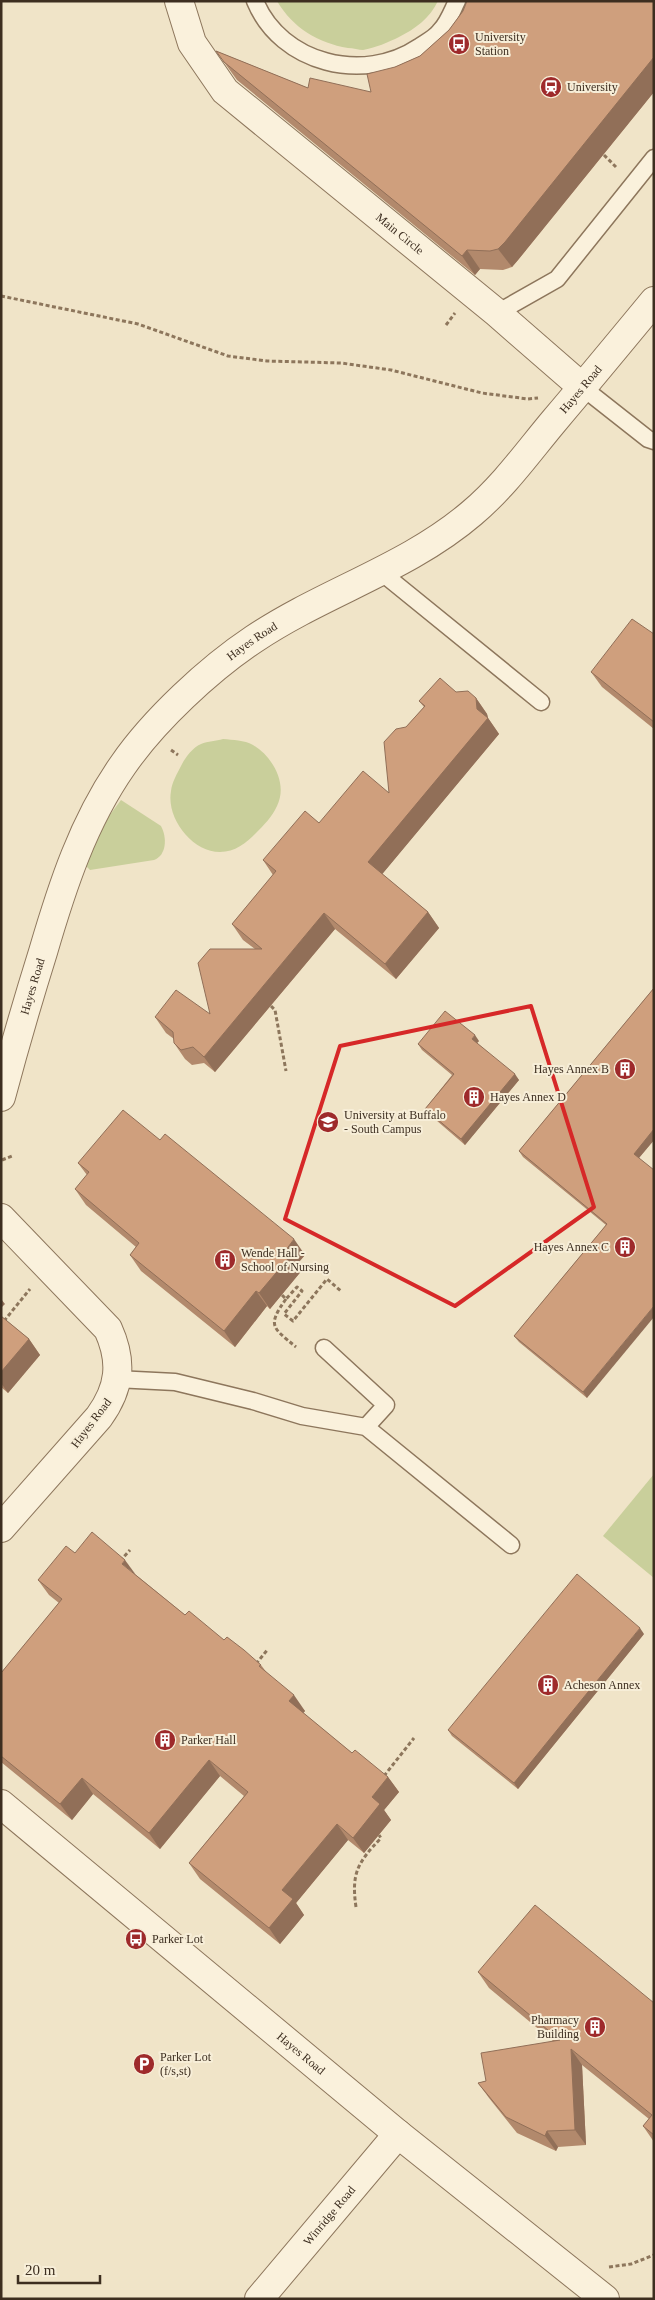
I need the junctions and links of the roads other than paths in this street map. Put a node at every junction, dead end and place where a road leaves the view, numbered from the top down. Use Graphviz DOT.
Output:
graph roads {
  1 [pos="179,1"];
  2 [pos="255,1"];
  3 [pos="457,1"];
  4 [pos="654,158"];
  5 [pos="654,300"];
  6 [pos="497,313"];
  7 [pos="582,387"];
  8 [pos="654,440"];
  9 [pos="381,572"];
  10 [pos="541,702"];
  11 [pos="1,1097"];
  12 [pos="1,1218"];
  13 [pos="324,1348"];
  14 [pos="116,1379"];
  15 [pos="366,1427"];
  16 [pos="1,1528"];
  17 [pos="511,1545"];
  18 [pos="1,1804"];
  19 [pos="398,2134"];
  20 [pos="259,2299"];
  21 [pos="605,2299"];
  1 -- 6 [label="street, Main Circle"];
  2 -- 3 [label="lane"];
  4 -- 6 [label="lane"];
  5 -- 7 [label="street, Hayes Road"];
  6 -- 7 [label="street, Main Circle"];
  7 -- 8 [label="lane, Main Circle"];
  7 -- 9 [label="street, Hayes Road"];
  9 -- 10 [label="lane"];
  9 -- 11 [label="street, Hayes Road"];
  12 -- 14 [label="street, Hayes Road"];
  13 -- 15 [label="lane"];
  14 -- 15 [label="lane"];
  14 -- 16 [label="street, Hayes Road"];
  15 -- 17 [label="lane"];
  18 -- 19 [label="street, Hayes Road"];
  19 -- 20 [label="street, Winridge Road"];
  19 -- 21 [label="street, Hayes Road"];
}
